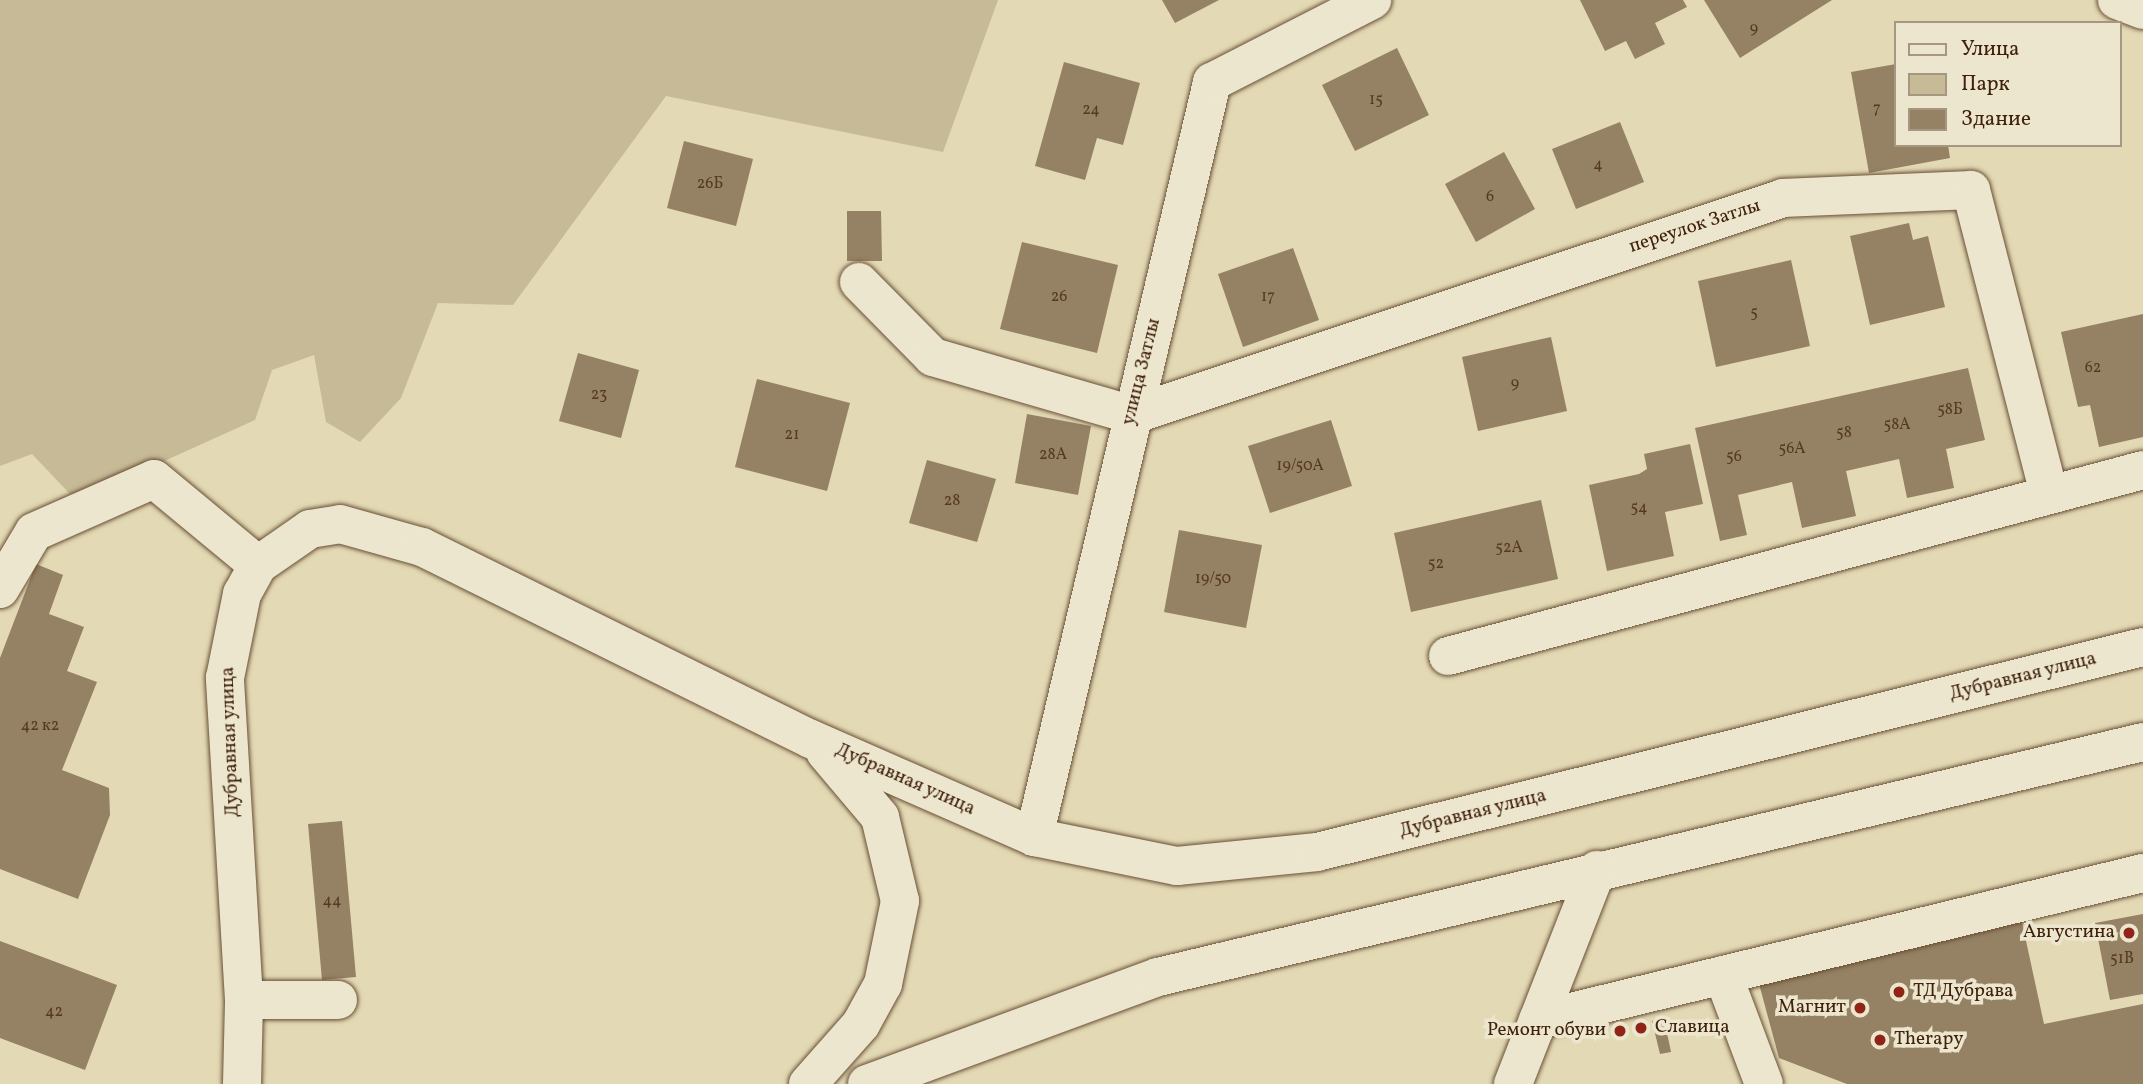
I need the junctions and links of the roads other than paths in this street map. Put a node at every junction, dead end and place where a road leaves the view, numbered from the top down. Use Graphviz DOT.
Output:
graph roads {
  1 [pos="1372,0"];
  2 [pos="2117,0"];
  3 [pos="2143,10"];
  4 [pos="859,282"];
  5 [pos="1132,415"];
  6 [pos="2143,470"];
  7 [pos="2049,493"];
  8 [pos="258,565"];
  9 [pos="0,589"];
  10 [pos="2143,648"];
  11 [pos="1448,656"];
  12 [pos="811,739"];
  13 [pos="2143,742"];
  14 [pos="1034,837"];
  15 [pos="1597,870"];
  16 [pos="2143,873"];
  17 [pos="1723,975"];
  18 [pos="244,1000"];
  19 [pos="338,1000"];
  20 [pos="1538,1020"];
  21 [pos="243,1082"];
  22 [pos="808,1084"];
  23 [pos="867,1084"];
  24 [pos="1513,1084"];
  25 [pos="1764,1084"];
  1 -- 5 [label="street, улица Затлы"];
  2 -- 3 [label="street"];
  4 -- 5 [label="street"];
  5 -- 7 [label="street, переулок Затлы"];
  5 -- 14 [label="street, улица Затлы"];
  6 -- 7 [label="street"];
  7 -- 11 [label="street"];
  8 -- 9 [label="street"];
  8 -- 12 [label="street, Дубравная улица"];
  8 -- 18 [label="street, Дубравная улица"];
  10 -- 14 [label="street, Дубравная улица"];
  12 -- 14 [label="street, Дубравная улица"];
  12 -- 22 [label="street, Дубравная улица"];
  13 -- 15 [label="street"];
  15 -- 20 [label="street"];
  15 -- 23 [label="street"];
  16 -- 17 [label="street"];
  17 -- 20 [label="street"];
  17 -- 25 [label="street"];
  18 -- 19 [label="street"];
  18 -- 21 [label="street, Дубравная улица"];
  20 -- 24 [label="street"];
}
